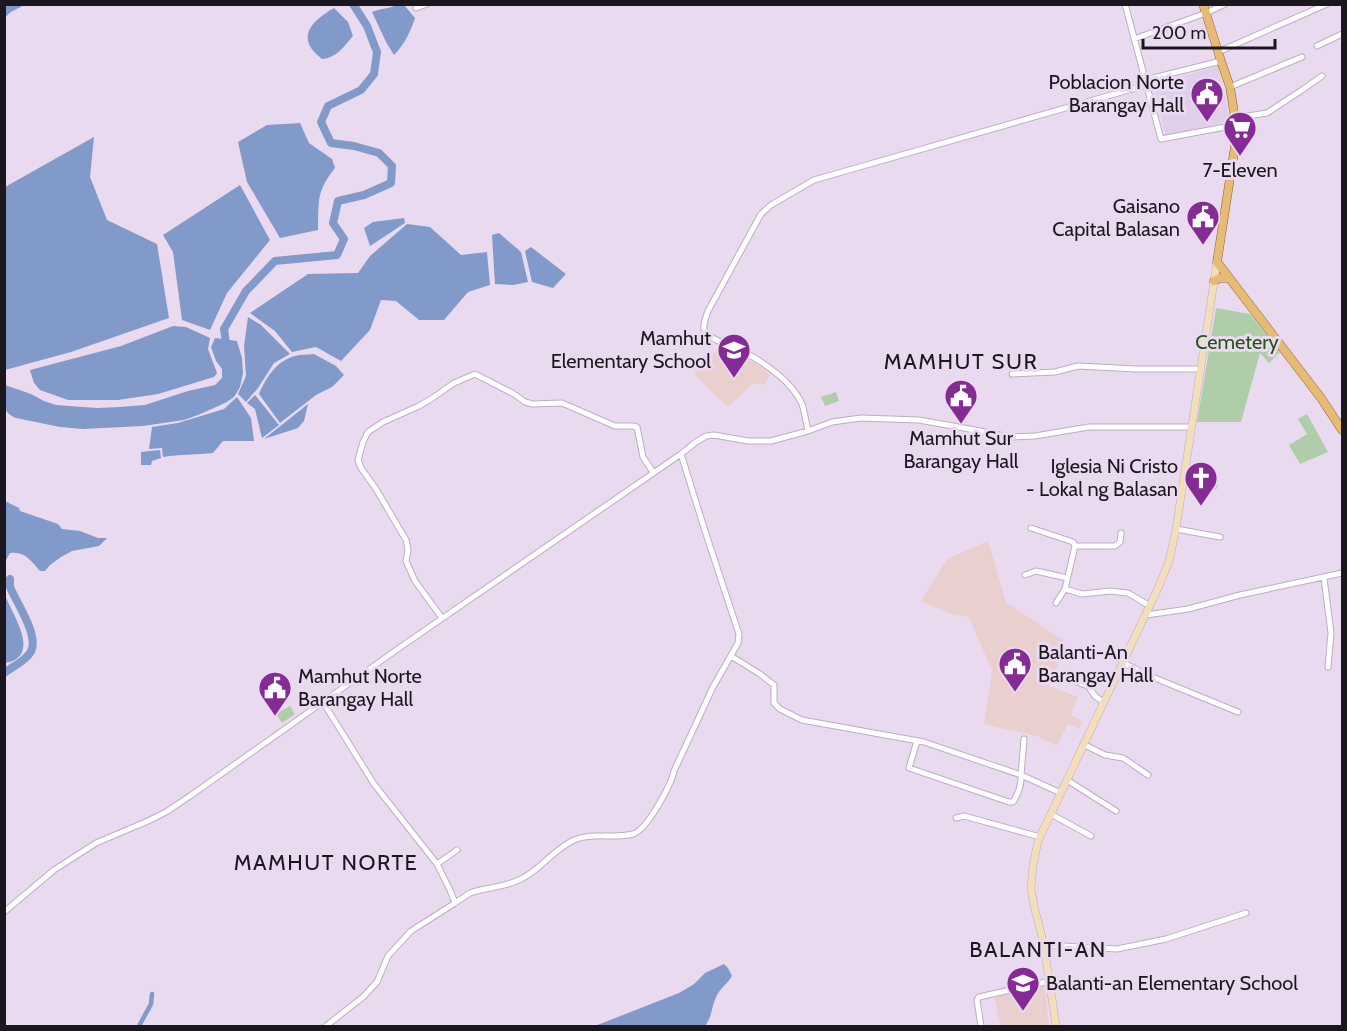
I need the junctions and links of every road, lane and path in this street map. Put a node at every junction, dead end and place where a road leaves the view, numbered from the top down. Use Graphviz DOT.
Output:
graph roads {
  1 [pos="427,4"];
  2 [pos="1125,4"];
  3 [pos="1203,4"];
  4 [pos="1225,4"];
  5 [pos="1327,4"];
  6 [pos="416,8"];
  7 [pos="1206,13"];
  8 [pos="1342,34"];
  9 [pos="1134,39"];
  10 [pos="1317,46"];
  11 [pos="1218,52"];
  12 [pos="1302,57"];
  13 [pos="1221,62"];
  14 [pos="1322,76"];
  15 [pos="1146,82"];
  16 [pos="1230,87"];
  17 [pos="1235,121"];
  18 [pos="1217,262"];
  19 [pos="1229,278"];
  20 [pos="1214,281"];
  21 [pos="1200,369"];
  22 [pos="1012,374"];
  23 [pos="1191,427"];
  24 [pos="1342,430"];
  25 [pos="808,431"];
  26 [pos="681,454"];
  27 [pos="653,472"];
  28 [pos="1184,475"];
  29 [pos="1214,486"];
  30 [pos="1031,528"];
  31 [pos="1176,529"];
  32 [pos="1121,532"];
  33 [pos="1220,537"];
  34 [pos="1075,546"];
  35 [pos="1342,573"];
  36 [pos="1024,575"];
  37 [pos="1067,578"];
  38 [pos="1324,578"];
  39 [pos="1065,589"];
  40 [pos="1056,603"];
  41 [pos="1150,606"];
  42 [pos="1146,615"];
  43 [pos="442,618"];
  44 [pos="731,656"];
  45 [pos="1122,662"];
  46 [pos="1328,667"];
  47 [pos="1067,679"];
  48 [pos="323,702"];
  49 [pos="1103,702"];
  50 [pos="1238,712"];
  51 [pos="1024,740"];
  52 [pos="917,741"];
  53 [pos="1083,744"];
  54 [pos="1021,775"];
  55 [pos="1148,775"];
  56 [pos="1067,780"];
  57 [pos="1061,793"];
  58 [pos="1116,811"];
  59 [pos="1051,814"];
  60 [pos="956,818"];
  61 [pos="1091,836"];
  62 [pos="1040,837"];
  63 [pos="457,850"];
  64 [pos="437,864"];
  65 [pos="455,903"];
  66 [pos="4,912"];
  67 [pos="1246,913"];
  68 [pos="1044,945"];
  69 [pos="1050,981"];
  70 [pos="326,1026"];
  71 [pos="981,1026"];
  72 [pos="1056,1026"];
  1 -- 6 [label="street"];
  2 -- 9 [label="street"];
  3 -- 7 [label="main road"];
  4 -- 7 [label="street"];
  5 -- 11 [label="street"];
  7 -- 9 [label="street"];
  7 -- 11 [label="main road"];
  8 -- 10 [label="street"];
  9 -- 15 [label="street"];
  11 -- 13 [label="main road"];
  12 -- 16 [label="street"];
  13 -- 15 [label="street"];
  13 -- 16 [label="main road"];
  14 -- 17 [label="street"];
  15 -- 17 [label="street"];
  15 -- 25 [label="street"];
  16 -- 17 [label="main road"];
  17 -- 18 [label="main road"];
  18 -- 19 [label="main road"];
  18 -- 20 [label="main road"];
  19 -- 20 [label="main road"];
  19 -- 24 [label="main road"];
  20 -- 21 [label="main road"];
  21 -- 22 [label="street"];
  21 -- 23 [label="main road"];
  23 -- 25 [label="street"];
  23 -- 28 [label="main road"];
  25 -- 26 [label="street"];
  26 -- 27 [label="street"];
  26 -- 44 [label="street"];
  27 -- 43 [label="street"];
  27 -- 43 [label="street"];
  28 -- 29 [label="street"];
  28 -- 31 [label="main road"];
  30 -- 34 [label="street"];
  31 -- 33 [label="street"];
  31 -- 41 [label="main road"];
  32 -- 34 [label="street"];
  34 -- 37 [label="street"];
  35 -- 38 [label="street"];
  36 -- 37 [label="street"];
  37 -- 39 [label="street"];
  38 -- 42 [label="street"];
  38 -- 46 [label="street"];
  39 -- 40 [label="street"];
  39 -- 41 [label="street"];
  41 -- 42 [label="main road"];
  42 -- 45 [label="main road"];
  43 -- 48 [label="street"];
  44 -- 52 [label="street"];
  44 -- 65 [label="street"];
  45 -- 49 [label="main road"];
  45 -- 50 [label="street"];
  47 -- 49 [label="street"];
  48 -- 64 [label="street"];
  48 -- 66 [label="street"];
  49 -- 53 [label="main road"];
  51 -- 54 [label="street"];
  52 -- 54 [label="street"];
  52 -- 54 [label="street"];
  53 -- 55 [label="street"];
  53 -- 56 [label="main road"];
  54 -- 57 [label="street"];
  56 -- 57 [label="main road"];
  56 -- 58 [label="street"];
  57 -- 59 [label="main road"];
  59 -- 61 [label="street"];
  59 -- 62 [label="main road"];
  60 -- 62 [label="street"];
  62 -- 68 [label="main road"];
  63 -- 64 [label="street"];
  64 -- 65 [label="street"];
  65 -- 70 [label="street"];
  67 -- 68 [label="street"];
  68 -- 69 [label="main road"];
  69 -- 71 [label="street"];
  69 -- 72 [label="main road"];
}
